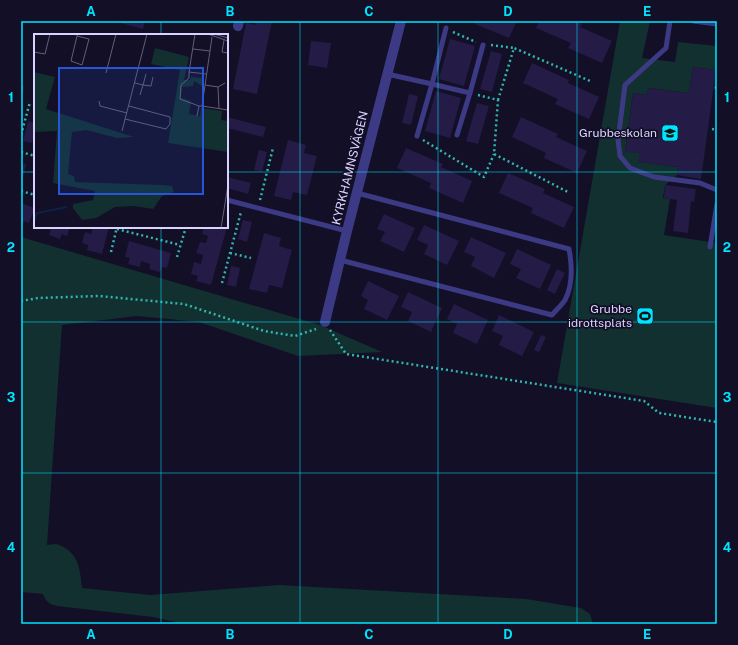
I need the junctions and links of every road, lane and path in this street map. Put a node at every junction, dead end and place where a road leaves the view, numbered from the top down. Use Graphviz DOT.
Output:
graph roads {
  1 [pos="400,21"];
  2 [pos="670,21"];
  3 [pos="693,21"];
  4 [pos="717,24"];
  5 [pos="446,28"];
  6 [pos="483,45"];
  7 [pos="387,74"];
  8 [pos="590,81"];
  9 [pos="432,84"];
  10 [pos="470,93"];
  11 [pos="498,100"];
  12 [pos="30,102"];
  13 [pos="712,129"];
  14 [pos="717,130"];
  15 [pos="21,135"];
  16 [pos="417,136"];
  17 [pos="457,136"];
  18 [pos="273,148"];
  19 [pos="21,152"];
  20 [pos="494,154"];
  21 [pos="34,156"];
  22 [pos="21,190"];
  23 [pos="717,190"];
  24 [pos="568,192"];
  25 [pos="357,193"];
  26 [pos="34,195"];
  27 [pos="228,200"];
  28 [pos="243,204"];
  29 [pos="717,204"];
  30 [pos="258,208"];
  31 [pos="117,228"];
  32 [pos="186,228"];
  33 [pos="347,231"];
  34 [pos="180,245"];
  35 [pos="710,247"];
  36 [pos="111,252"];
  37 [pos="230,253"];
  38 [pos="177,257"];
  39 [pos="251,258"];
  40 [pos="340,260"];
  41 [pos="222,283"];
  42 [pos="21,301"];
  43 [pos="325,322"];
  44 [pos="316,329"];
  45 [pos="717,422"];
  1 -- 7 [label="street, KYRKHAMNSVÄGEN"];
  2 -- 23 [label="lane"];
  3 -- 4 [label="lane"];
  5 -- 9 [label="lane"];
  6 -- 10 [label="lane"];
  7 -- 9 [label="lane"];
  7 -- 25 [label="street, KYRKHAMNSVÄGEN"];
  8 -- 11 [label="path"];
  9 -- 10 [label="lane"];
  9 -- 16 [label="lane"];
  10 -- 11 [label="path"];
  10 -- 17 [label="lane"];
  11 -- 20 [label="path"];
  12 -- 15 [label="path"];
  13 -- 14 [label="path"];
  16 -- 20 [label="path"];
  18 -- 30 [label="path"];
  19 -- 21 [label="path"];
  20 -- 24 [label="path"];
  22 -- 26 [label="path"];
  25 -- 33 [label="street, KYRKHAMNSVÄGEN"];
  25 -- 40 [label="lane"];
  27 -- 28 [label="lane"];
  28 -- 30 [label="lane"];
  28 -- 37 [label="path"];
  29 -- 35 [label="lane"];
  30 -- 33 [label="lane"];
  31 -- 34 [label="path"];
  31 -- 36 [label="path"];
  32 -- 34 [label="path"];
  33 -- 40 [label="street, KYRKHAMNSVÄGEN"];
  34 -- 38 [label="path"];
  37 -- 39 [label="path"];
  37 -- 41 [label="path"];
  40 -- 43 [label="street, KYRKHAMNSVÄGEN"];
  42 -- 44 [label="path"];
  43 -- 45 [label="path"];
}
